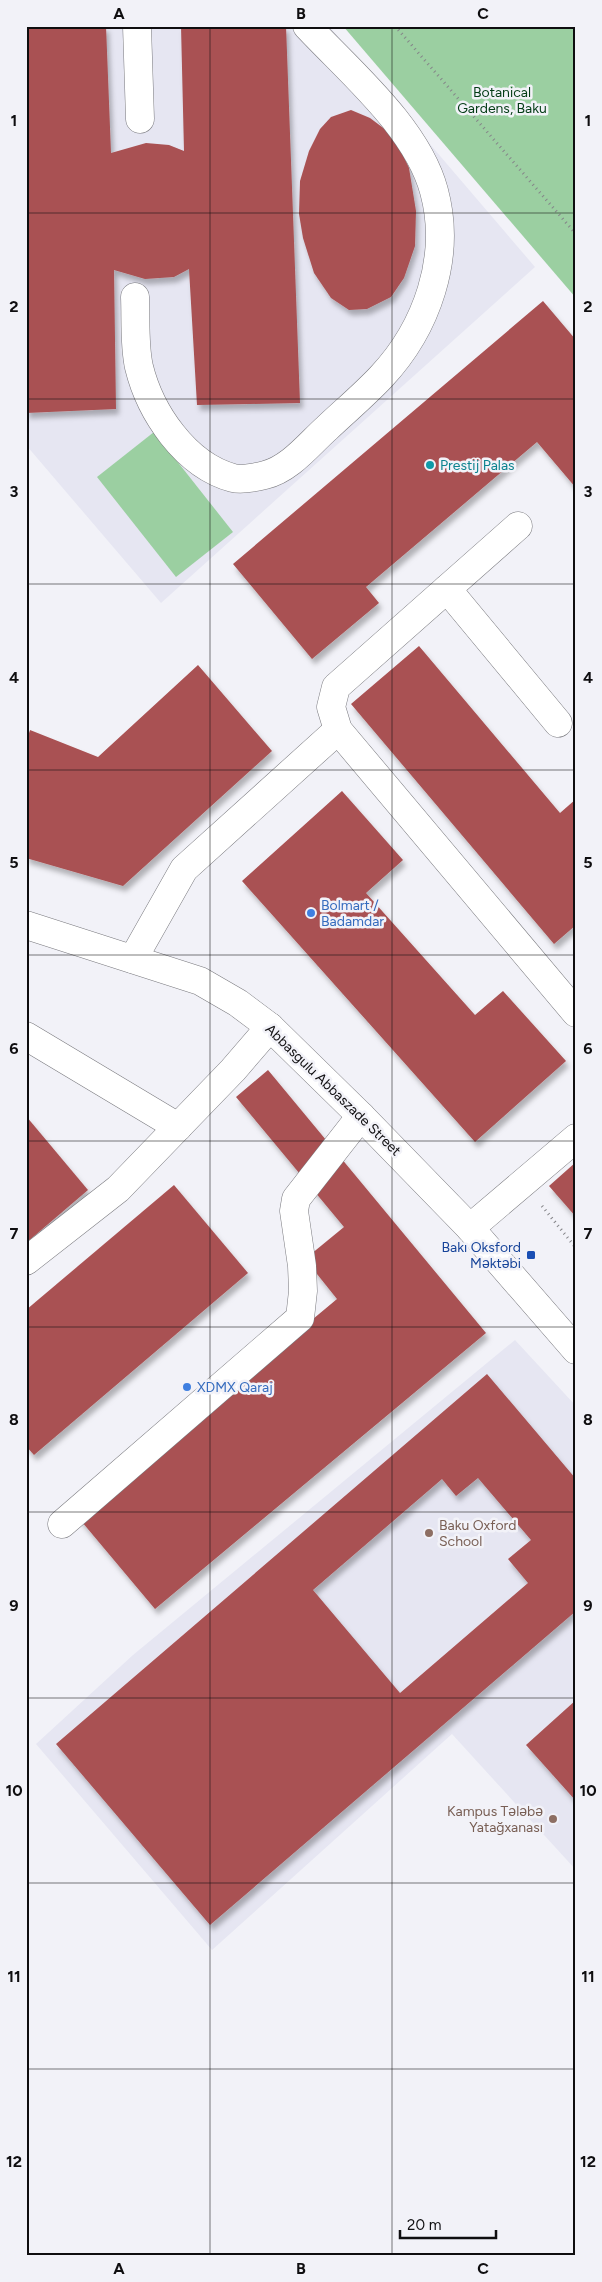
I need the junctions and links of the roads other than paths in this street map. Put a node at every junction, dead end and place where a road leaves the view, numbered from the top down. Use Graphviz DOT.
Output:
graph roads {
  1 [pos="137,26"];
  2 [pos="307,26"];
  3 [pos="140,119"];
  4 [pos="135,296"];
  5 [pos="518,526"];
  6 [pos="447,589"];
  7 [pos="558,723"];
  8 [pos="338,730"];
  9 [pos="26,925"];
  10 [pos="133,959"];
  11 [pos="576,1013"];
  12 [pos="270,1027"];
  13 [pos="26,1036"];
  14 [pos="361,1116"];
  15 [pos="178,1127"];
  16 [pos="576,1138"];
  17 [pos="470,1228"];
  18 [pos="26,1262"];
  19 [pos="576,1350"];
  20 [pos="62,1524"];
  1 -- 3 [label="street"];
  2 -- 4 [label="street"];
  5 -- 6 [label="street"];
  6 -- 7 [label="street"];
  6 -- 8 [label="street"];
  8 -- 10 [label="street"];
  8 -- 11 [label="street"];
  9 -- 10 [label="street, Abbasgulu Abbaszade Street"];
  10 -- 12 [label="street, Abbasgulu Abbaszade Street"];
  12 -- 14 [label="street, Abbasgulu Abbaszade Street"];
  12 -- 15 [label="street"];
  13 -- 15 [label="street"];
  14 -- 17 [label="street, Abbasgulu Abbaszade Street"];
  14 -- 20 [label="street"];
  15 -- 18 [label="street"];
  16 -- 17 [label="street"];
  17 -- 19 [label="street, Abbasgulu Abbaszade Street"];
}
